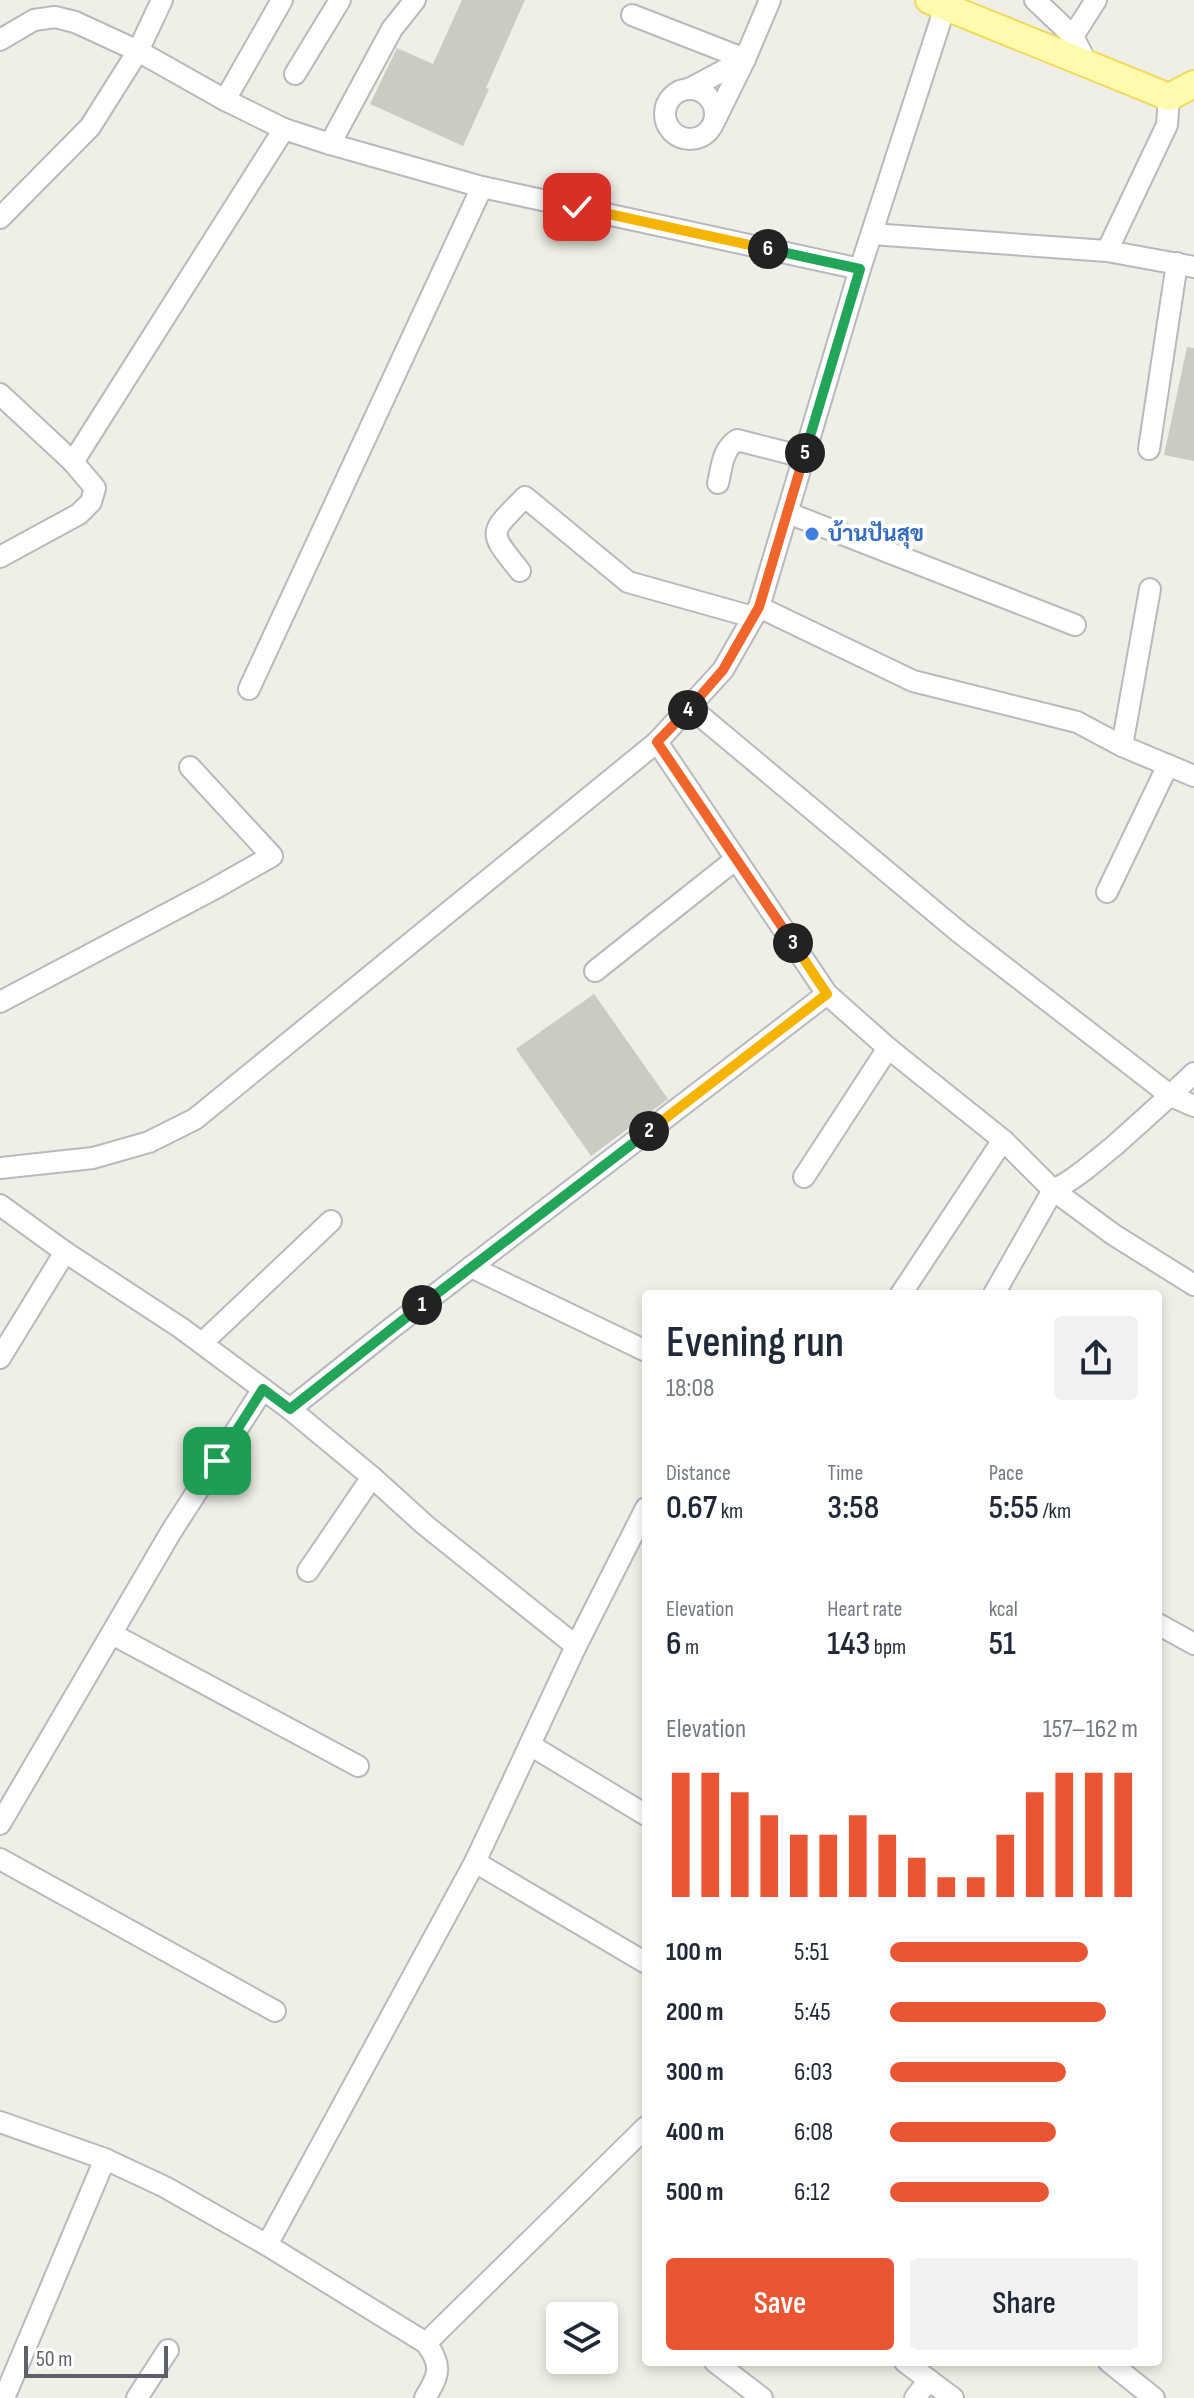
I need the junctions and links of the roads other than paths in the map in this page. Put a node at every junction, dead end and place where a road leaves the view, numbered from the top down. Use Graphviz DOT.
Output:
graph roads {
  1 [pos="162,0"];
  2 [pos="282,0"];
  3 [pos="340,0"];
  4 [pos="415,0"];
  5 [pos="770,0"];
  6 [pos="1035,0"];
  7 [pos="1096,0"];
  8 [pos="937,3"];
  9 [pos="632,15"];
  10 [pos="1073,36"];
  11 [pos="0,40"];
  12 [pos="138,51"];
  13 [pos="745,59"];
  14 [pos="1087,64"];
  15 [pos="295,74"];
  16 [pos="1194,84"];
  17 [pos="689,89"];
  18 [pos="1169,97"];
  19 [pos="225,100"];
  20 [pos="715,120"];
  21 [pos="284,129"];
  22 [pos="330,144"];
  23 [pos="482,187"];
  24 [pos="0,218"];
  25 [pos="872,234"];
  26 [pos="1107,251"];
  27 [pos="1186,265"];
  28 [pos="860,269"];
  29 [pos="0,394"];
  30 [pos="1149,449"];
  31 [pos="804,457"];
  32 [pos="73,462"];
  33 [pos="718,483"];
  34 [pos="788,513"];
  35 [pos="0,557"];
  36 [pos="520,571"];
  37 [pos="1150,589"];
  38 [pos="756,612"];
  39 [pos="1075,625"];
  40 [pos="249,689"];
  41 [pos="691,708"];
  42 [pos="657,742"];
  43 [pos="1122,746"];
  44 [pos="1168,765"];
  45 [pos="190,767"];
  46 [pos="1194,776"];
  47 [pos="736,859"];
  48 [pos="1107,892"];
  49 [pos="595,971"];
  50 [pos="827,994"];
  51 [pos="0,1002"];
  52 [pos="888,1048"];
  53 [pos="1194,1073"];
  54 [pos="1171,1096"];
  55 [pos="1194,1106"];
  56 [pos="1003,1140"];
  57 [pos="0,1168"];
  58 [pos="804,1177"];
  59 [pos="1053,1190"];
  60 [pos="0,1205"];
  61 [pos="331,1221"];
  62 [pos="65,1252"];
  63 [pos="471,1267"];
  64 [pos="1194,1285"];
  65 [pos="904,1290"];
  66 [pos="996,1290"];
  67 [pos="202,1343"];
  68 [pos="642,1349"];
  69 [pos="0,1358"];
  70 [pos="263,1389"];
  71 [pos="290,1409"];
  72 [pos="372,1477"];
  73 [pos="642,1516"];
  74 [pos="308,1571"];
  75 [pos="1162,1626"];
  76 [pos="112,1634"];
  77 [pos="1194,1644"];
  78 [pos="576,1646"];
  79 [pos="530,1745"];
  80 [pos="358,1766"];
  81 [pos="642,1813"];
  82 [pos="0,1824"];
  83 [pos="0,1859"];
  84 [pos="475,1862"];
  85 [pos="642,1961"];
  86 [pos="275,2011"];
  87 [pos="0,2122"];
  88 [pos="642,2131"];
  89 [pos="105,2159"];
  90 [pos="267,2245"];
  91 [pos="426,2343"];
  92 [pos="168,2350"];
  93 [pos="719,2366"];
  94 [pos="910,2366"];
  95 [pos="1114,2366"];
  96 [pos="929,2380"];
  97 [pos="752,2395"];
  98 [pos="4,2398"];
  99 [pos="137,2398"];
  100 [pos="425,2398"];
  101 [pos="915,2398"];
  102 [pos="953,2398"];
  103 [pos="1154,2398"];
  1 -- 12 [label="street"];
  2 -- 19 [label="street"];
  3 -- 15 [label="street"];
  4 -- 22 [label="street"];
  5 -- 13 [label="street"];
  6 -- 10 [label="street"];
  7 -- 10 [label="street"];
  8 -- 14 [label="main road"];
  8 -- 25 [label="street"];
  9 -- 13 [label="street"];
  10 -- 14 [label="street"];
  11 -- 12 [label="street"];
  12 -- 19 [label="street"];
  12 -- 24 [label="street"];
  13 -- 17 [label="street"];
  13 -- 20 [label="street"];
  14 -- 18 [label="main road"];
  16 -- 18 [label="main road"];
  17 -- 20 [label="street"];
  17 -- 20 [label="street"];
  18 -- 26 [label="street"];
  19 -- 21 [label="street"];
  21 -- 22 [label="street"];
  21 -- 32 [label="street"];
  22 -- 23 [label="street"];
  23 -- 28 [label="street"];
  23 -- 40 [label="street"];
  25 -- 26 [label="street"];
  25 -- 28 [label="street"];
  26 -- 27 [label="street"];
  27 -- 30 [label="street"];
  28 -- 31 [label="street"];
  29 -- 32 [label="street"];
  31 -- 33 [label="street"];
  31 -- 34 [label="street"];
  32 -- 35 [label="street"];
  34 -- 38 [label="street"];
  34 -- 39 [label="street"];
  36 -- 38 [label="street"];
  37 -- 43 [label="street"];
  38 -- 41 [label="street"];
  38 -- 43 [label="street"];
  41 -- 42 [label="street"];
  41 -- 54 [label="street"];
  42 -- 47 [label="street"];
  42 -- 57 [label="street"];
  43 -- 44 [label="street"];
  44 -- 46 [label="street"];
  44 -- 48 [label="street"];
  45 -- 51 [label="street"];
  47 -- 49 [label="street"];
  47 -- 50 [label="street"];
  50 -- 52 [label="street"];
  50 -- 63 [label="street"];
  52 -- 56 [label="street"];
  52 -- 58 [label="street"];
  53 -- 54 [label="street"];
  54 -- 55 [label="street"];
  54 -- 59 [label="street"];
  56 -- 59 [label="street"];
  56 -- 65 [label="street"];
  59 -- 64 [label="street"];
  59 -- 66 [label="street"];
  60 -- 62 [label="street"];
  61 -- 67 [label="street"];
  62 -- 67 [label="street"];
  62 -- 69 [label="street"];
  63 -- 68 [label="street"];
  63 -- 71 [label="street"];
  67 -- 70 [label="street"];
  70 -- 71 [label="street"];
  70 -- 76 [label="street"];
  71 -- 72 [label="street"];
  72 -- 74 [label="street"];
  72 -- 78 [label="street"];
  73 -- 78 [label="street"];
  75 -- 77 [label="street"];
  76 -- 80 [label="street"];
  76 -- 82 [label="street"];
  78 -- 79 [label="street"];
  79 -- 81 [label="street"];
  79 -- 84 [label="street"];
  83 -- 86 [label="street"];
  84 -- 85 [label="street"];
  84 -- 90 [label="street"];
  87 -- 89 [label="street"];
  88 -- 91 [label="street"];
  89 -- 90 [label="street"];
  89 -- 98 [label="street"];
  90 -- 91 [label="street"];
  91 -- 100 [label="street"];
  92 -- 99 [label="street"];
  93 -- 97 [label="street"];
  94 -- 96 [label="street"];
  95 -- 103 [label="street"];
  96 -- 101 [label="street"];
  96 -- 102 [label="street"];
}
